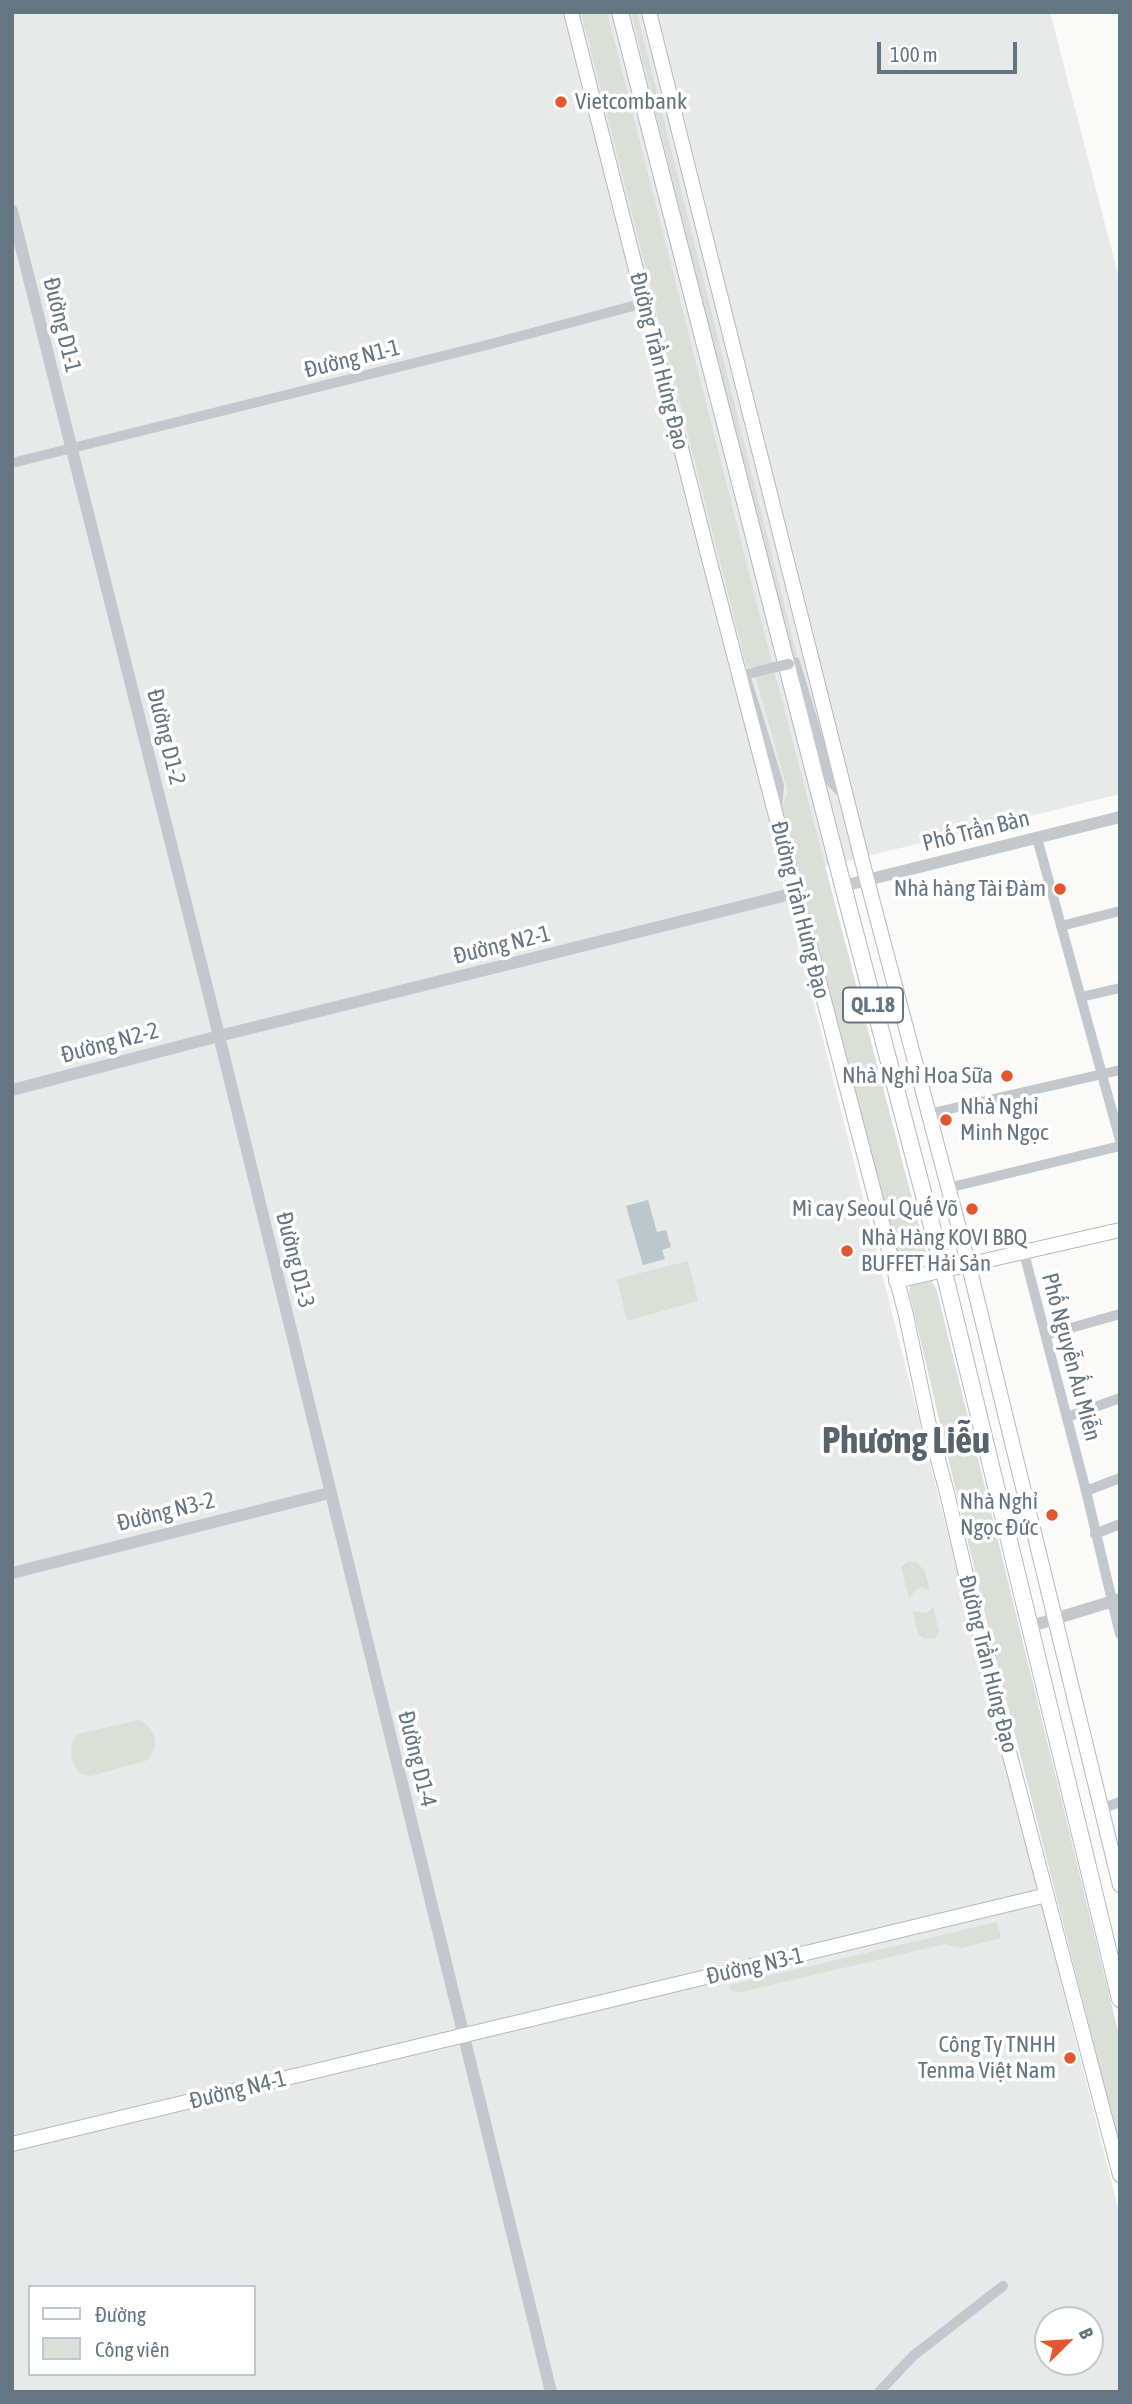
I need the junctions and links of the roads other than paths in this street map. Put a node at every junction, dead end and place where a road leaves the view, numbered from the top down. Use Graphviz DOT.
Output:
graph roads {
  1 [pos="571,12"];
  2 [pos="620,12"];
  3 [pos="649,12"];
  4 [pos="12,211"];
  5 [pos="644,303"];
  6 [pos="70,449"];
  7 [pos="12,463"];
  8 [pos="848,799"];
  9 [pos="776,814"];
  10 [pos="1120,817"];
  11 [pos="1037,838"];
  12 [pos="867,880"];
  13 [pos="843,886"];
  14 [pos="795,894"];
  15 [pos="1120,911"];
  16 [pos="1061,926"];
  17 [pos="1120,988"];
  18 [pos="1082,997"];
  19 [pos="219,1036"];
  20 [pos="1120,1070"];
  21 [pos="1101,1074"];
  22 [pos="12,1090"];
  23 [pos="928,1114"];
  24 [pos="1120,1140"];
  25 [pos="1120,1146"];
  26 [pos="948,1188"];
  27 [pos="1120,1230"];
  28 [pos="1024,1253"];
  29 [pos="969,1266"];
  30 [pos="943,1270"];
  31 [pos="896,1281"];
  32 [pos="1120,1314"];
  33 [pos="1046,1335"];
  34 [pos="1120,1398"];
  35 [pos="1067,1417"];
  36 [pos="1120,1478"];
  37 [pos="1086,1491"];
  38 [pos="330,1493"];
  39 [pos="1120,1524"];
  40 [pos="1095,1534"];
  41 [pos="12,1573"];
  42 [pos="1116,1601"];
  43 [pos="1056,1620"];
  44 [pos="1028,1627"];
  45 [pos="1120,1634"];
  46 [pos="1120,1802"];
  47 [pos="1101,1809"];
  48 [pos="1120,1885"];
  49 [pos="1047,1895"];
  50 [pos="1120,1999"];
  51 [pos="463,2036"];
  52 [pos="12,2144"];
  53 [pos="1120,2175"];
  54 [pos="1003,2286"];
  55 [pos="551,2392"];
  56 [pos="879,2392"];
  1 -- 5 [label="main road, Đường Trần Hưng Đạo"];
  2 -- 13 [label="highway, Đường Trần Hưng Đạo / QL.18"];
  3 -- 8 [label="main road"];
  4 -- 6 [label="street, Đường D1-1"];
  5 -- 6 [label="street, Đường N1-1"];
  5 -- 9 [label="main road, Đường Trần Hưng Đạo"];
  6 -- 7 [label="street, Đường N1-1"];
  6 -- 19 [label="street, Đường D1-2"];
  8 -- 9 [label="street, bridge"];
  8 -- 12 [label="main road"];
  9 -- 14 [label="main road, Đường Trần Hưng Đạo"];
  10 -- 11 [label="street, Phố Trần Bàn"];
  11 -- 12 [label="street, Phố Trần Bàn"];
  11 -- 16 [label="street"];
  12 -- 13 [label="street, Phố Trần Bàn"];
  12 -- 23 [label="main road"];
  13 -- 30 [label="highway, Đường Trần Hưng Đạo / QL.18"];
  14 -- 19 [label="street, Đường N2-1"];
  14 -- 31 [label="main road, Đường Trần Hưng Đạo"];
  15 -- 16 [label="street"];
  16 -- 18 [label="street"];
  17 -- 18 [label="street"];
  18 -- 21 [label="street"];
  19 -- 22 [label="street, Đường N2-2"];
  19 -- 38 [label="street, Đường D1-3"];
  20 -- 21 [label="street"];
  21 -- 23 [label="street"];
  21 -- 24 [label="street"];
  23 -- 26 [label="main road"];
  25 -- 26 [label="street"];
  26 -- 29 [label="main road"];
  27 -- 28 [label="main road"];
  28 -- 29 [label="main road"];
  28 -- 33 [label="street, Phố Nguyễn Ấu Miễn"];
  29 -- 30 [label="main road"];
  29 -- 43 [label="main road"];
  30 -- 31 [label="main road"];
  30 -- 44 [label="highway, Đường Trần Hưng Đạo / QL.18"];
  31 -- 49 [label="main road, Đường Trần Hưng Đạo"];
  32 -- 33 [label="street"];
  33 -- 35 [label="street, Phố Nguyễn Ấu Miễn"];
  34 -- 35 [label="street"];
  35 -- 37 [label="street, Phố Nguyễn Ấu Miễn"];
  36 -- 37 [label="street"];
  37 -- 40 [label="street, Phố Nguyễn Ấu Miễn"];
  38 -- 41 [label="street, Đường N3-2"];
  38 -- 51 [label="street, Đường D1-4"];
  39 -- 40 [label="street"];
  40 -- 42 [label="street, Phố Nguyễn Ấu Miễn"];
  42 -- 43 [label="street"];
  42 -- 45 [label="street, Phố Nguyễn Ấu Miễn"];
  43 -- 44 [label="street"];
  43 -- 47 [label="main road"];
  44 -- 50 [label="highway, Đường Trần Hưng Đạo / QL.18"];
  46 -- 47 [label="street"];
  47 -- 48 [label="main road"];
  49 -- 51 [label="main road, Đường N3-1"];
  49 -- 53 [label="main road, Đường Trần Hưng Đạo"];
  51 -- 52 [label="main road, Đường N4-1"];
  51 -- 55 [label="street, Đường D1-4"];
  54 -- 56 [label="street"];
}
